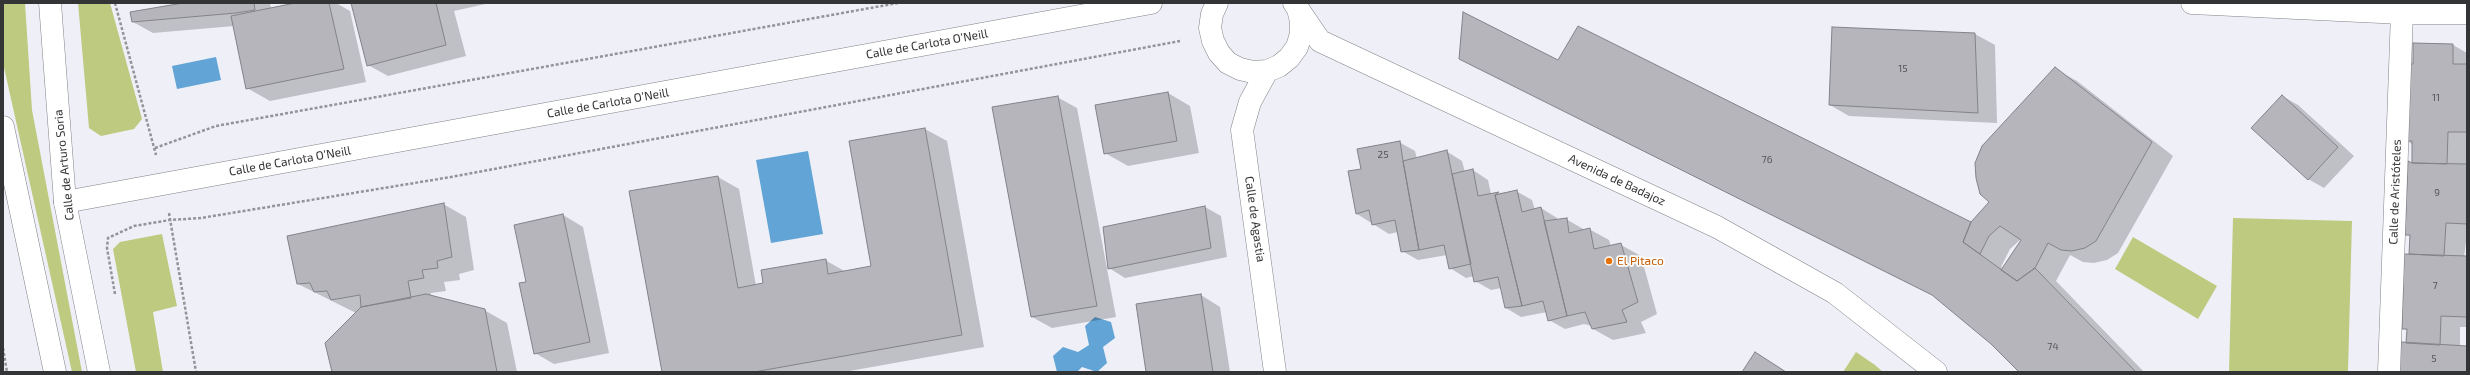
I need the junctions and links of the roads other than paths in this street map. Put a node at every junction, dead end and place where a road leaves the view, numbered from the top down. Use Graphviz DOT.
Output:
graph roads {
  1 [pos="50,3"];
  2 [pos="1151,3"];
  3 [pos="1205,3"];
  4 [pos="1217,3"];
  5 [pos="1294,3"];
  6 [pos="2192,3"];
  7 [pos="2253,4"];
  8 [pos="2402,13"];
  9 [pos="2467,13"];
  10 [pos="1210,28"];
  11 [pos="1320,41"];
  12 [pos="1296,47"];
  13 [pos="1267,71"];
  14 [pos="3,128"];
  15 [pos="66,202"];
  16 [pos="55,372"];
  17 [pos="99,372"];
  18 [pos="1276,372"];
  19 [pos="1936,372"];
  20 [pos="2389,372"];
  1 -- 15 [label="street, Calle de Arturo Soria"];
  2 -- 15 [label="street, Calle de Carlota O’Neill"];
  3 -- 10 [label="street"];
  4 -- 10 [label="street"];
  5 -- 11 [label="street"];
  5 -- 12 [label="street"];
  6 -- 7 [label="street"];
  7 -- 8 [label="street"];
  8 -- 9 [label="street"];
  8 -- 20 [label="street, Calle de Aristóteles"];
  10 -- 13 [label="street"];
  11 -- 12 [label="street"];
  11 -- 19 [label="street, Avenida de Badajoz"];
  12 -- 13 [label="street"];
  13 -- 18 [label="street, Calle de Agastia"];
  14 -- 16 [label="street"];
  15 -- 17 [label="street, Calle de Arturo Soria"];
}
